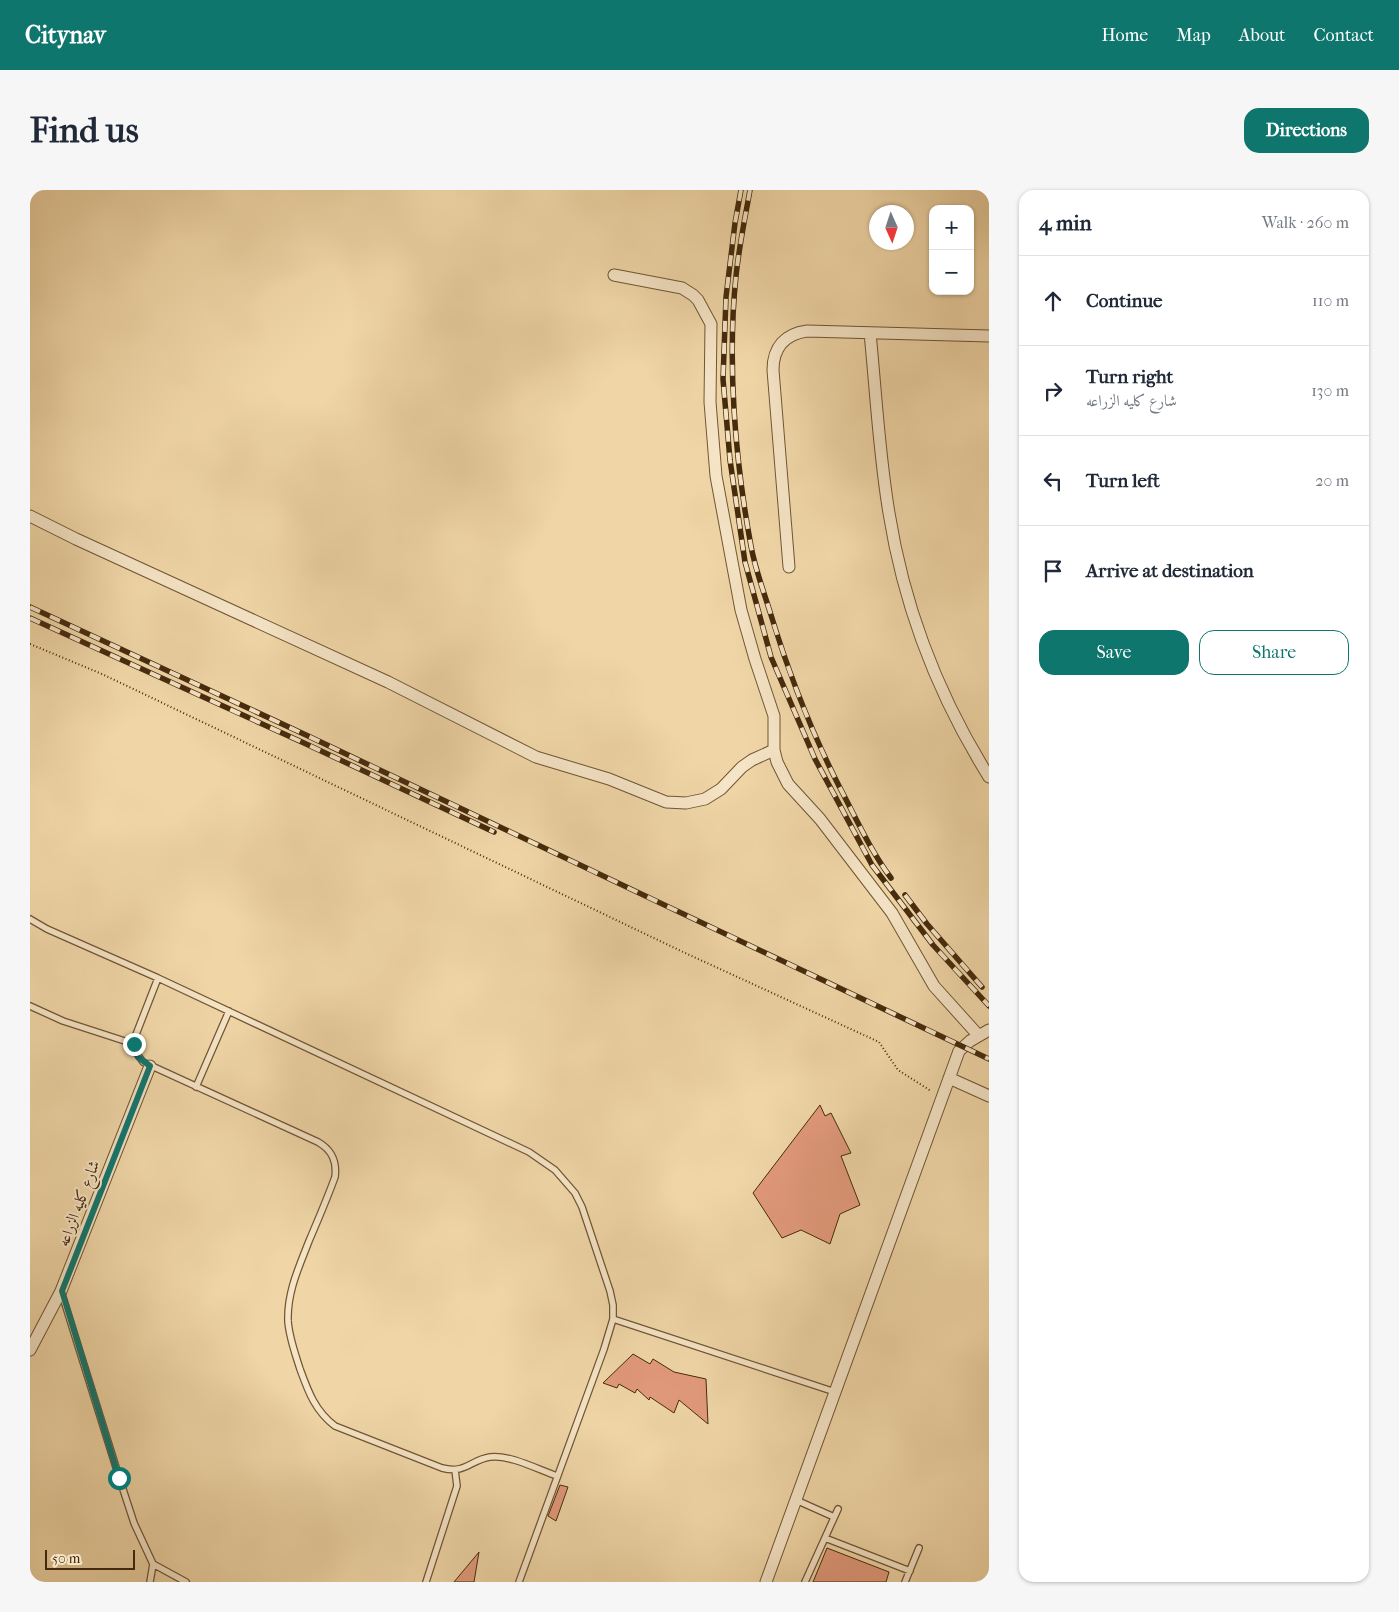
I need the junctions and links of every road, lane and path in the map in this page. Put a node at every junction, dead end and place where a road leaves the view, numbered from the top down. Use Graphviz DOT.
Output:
graph roads {
  1 [pos="614,275"];
  2 [pos="870,333"];
  3 [pos="989,336"];
  4 [pos="30,516"];
  5 [pos="789,566"];
  6 [pos="30,644"];
  7 [pos="774,750"];
  8 [pos="989,777"];
  9 [pos="30,919"];
  10 [pos="158,978"];
  11 [pos="30,1006"];
  12 [pos="229,1011"];
  13 [pos="984,1033"];
  14 [pos="134,1044"];
  15 [pos="150,1066"];
  16 [pos="949,1078"];
  17 [pos="196,1087"];
  18 [pos="989,1096"];
  19 [pos="942,1098"];
  20 [pos="62,1291"];
  21 [pos="613,1319"];
  22 [pos="30,1350"];
  23 [pos="835,1392"];
  24 [pos="455,1470"];
  25 [pos="557,1476"];
  26 [pos="796,1500"];
  27 [pos="838,1509"];
  28 [pos="834,1517"];
  29 [pos="825,1538"];
  30 [pos="919,1548"];
  31 [pos="153,1564"];
  32 [pos="910,1571"];
  33 [pos="150,1582"];
  34 [pos="186,1582"];
  35 [pos="426,1582"];
  36 [pos="519,1582"];
  37 [pos="766,1582"];
  38 [pos="805,1582"];
  39 [pos="905,1582"];
  1 -- 7 [label="street"];
  2 -- 3 [label="street"];
  2 -- 5 [label="street"];
  2 -- 8 [label="street"];
  4 -- 7 [label="street"];
  6 -- 19 [label="path"];
  7 -- 13 [label="street"];
  9 -- 10 [label="lane"];
  10 -- 12 [label="lane"];
  10 -- 14 [label="lane"];
  11 -- 14 [label="lane"];
  12 -- 17 [label="lane"];
  12 -- 21 [label="lane"];
  13 -- 16 [label="street"];
  14 -- 15 [label="lane"];
  15 -- 17 [label="lane"];
  15 -- 20 [label="street, شارع كليه الزراعه"];
  16 -- 18 [label="street"];
  16 -- 19 [label="street"];
  17 -- 24 [label="lane"];
  19 -- 23 [label="street"];
  20 -- 22 [label="street, شارع كليه الزراعه"];
  20 -- 31 [label="lane"];
  21 -- 23 [label="lane"];
  21 -- 25 [label="lane"];
  23 -- 26 [label="street"];
  24 -- 25 [label="lane"];
  24 -- 35 [label="lane"];
  25 -- 36 [label="lane"];
  26 -- 28 [label="lane"];
  26 -- 37 [label="street"];
  27 -- 28 [label="lane"];
  28 -- 29 [label="lane"];
  29 -- 32 [label="lane"];
  29 -- 38 [label="lane"];
  30 -- 32 [label="lane"];
  31 -- 33 [label="lane"];
  31 -- 34 [label="lane"];
  32 -- 39 [label="lane"];
}
